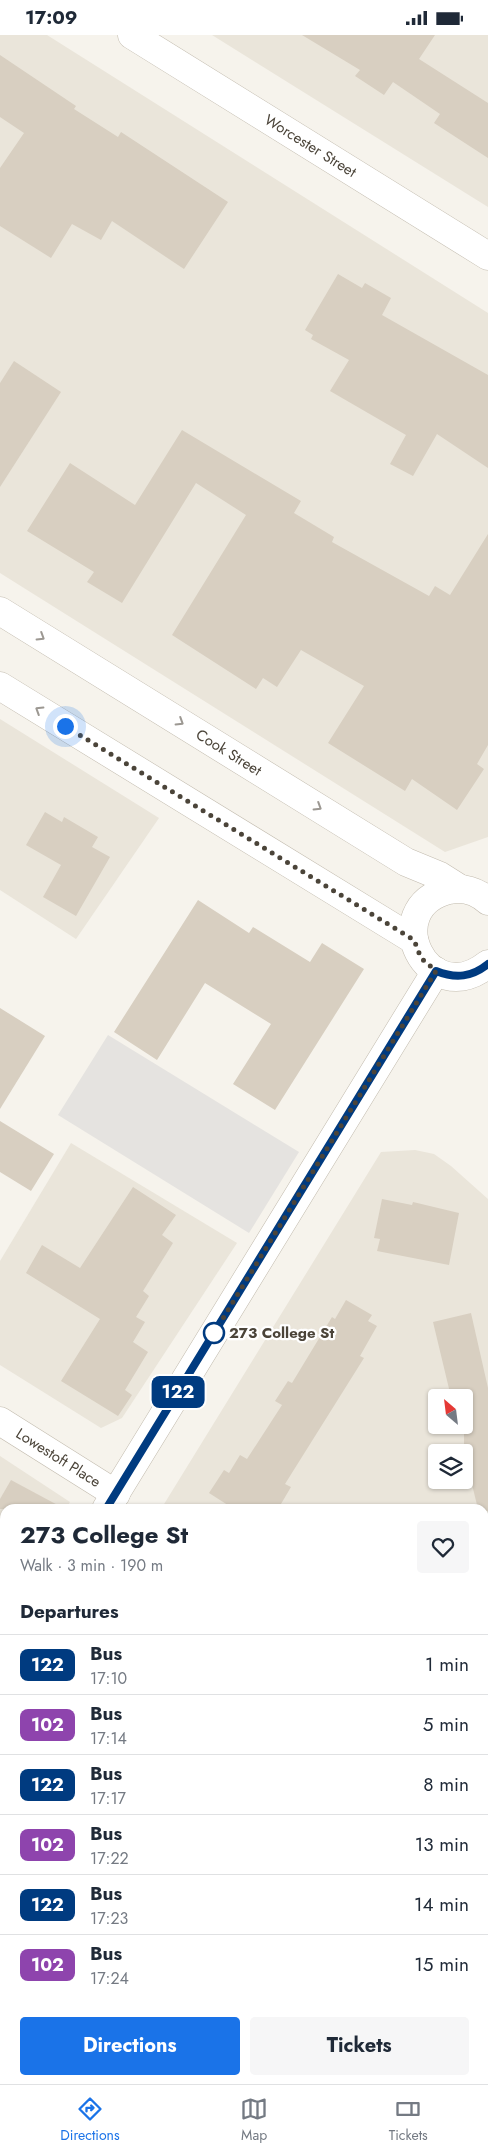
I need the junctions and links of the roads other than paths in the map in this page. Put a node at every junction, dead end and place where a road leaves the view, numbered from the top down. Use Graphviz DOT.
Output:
graph roads {
  1 [pos="132,35"];
  2 [pos="488,256"];
  3 [pos="0,611"];
  4 [pos="0,686"];
  5 [pos="480,894"];
  6 [pos="414,940"];
  7 [pos="436,971"];
  8 [pos="481,975"];
  9 [pos="0,1421"];
  10 [pos="111,1501"];
  1 -- 2 [label="street, Worcester Street"];
  3 -- 5 [label="street, Cook Street, one-way"];
  6 -- 4 [label="street, one-way"];
  5 -- 6 [label="street"];
  6 -- 7 [label="street"];
  7 -- 8 [label="street"];
  7 -- 10 [label="street"];
  9 -- 10 [label="street, Lowestoft Place"];
}
